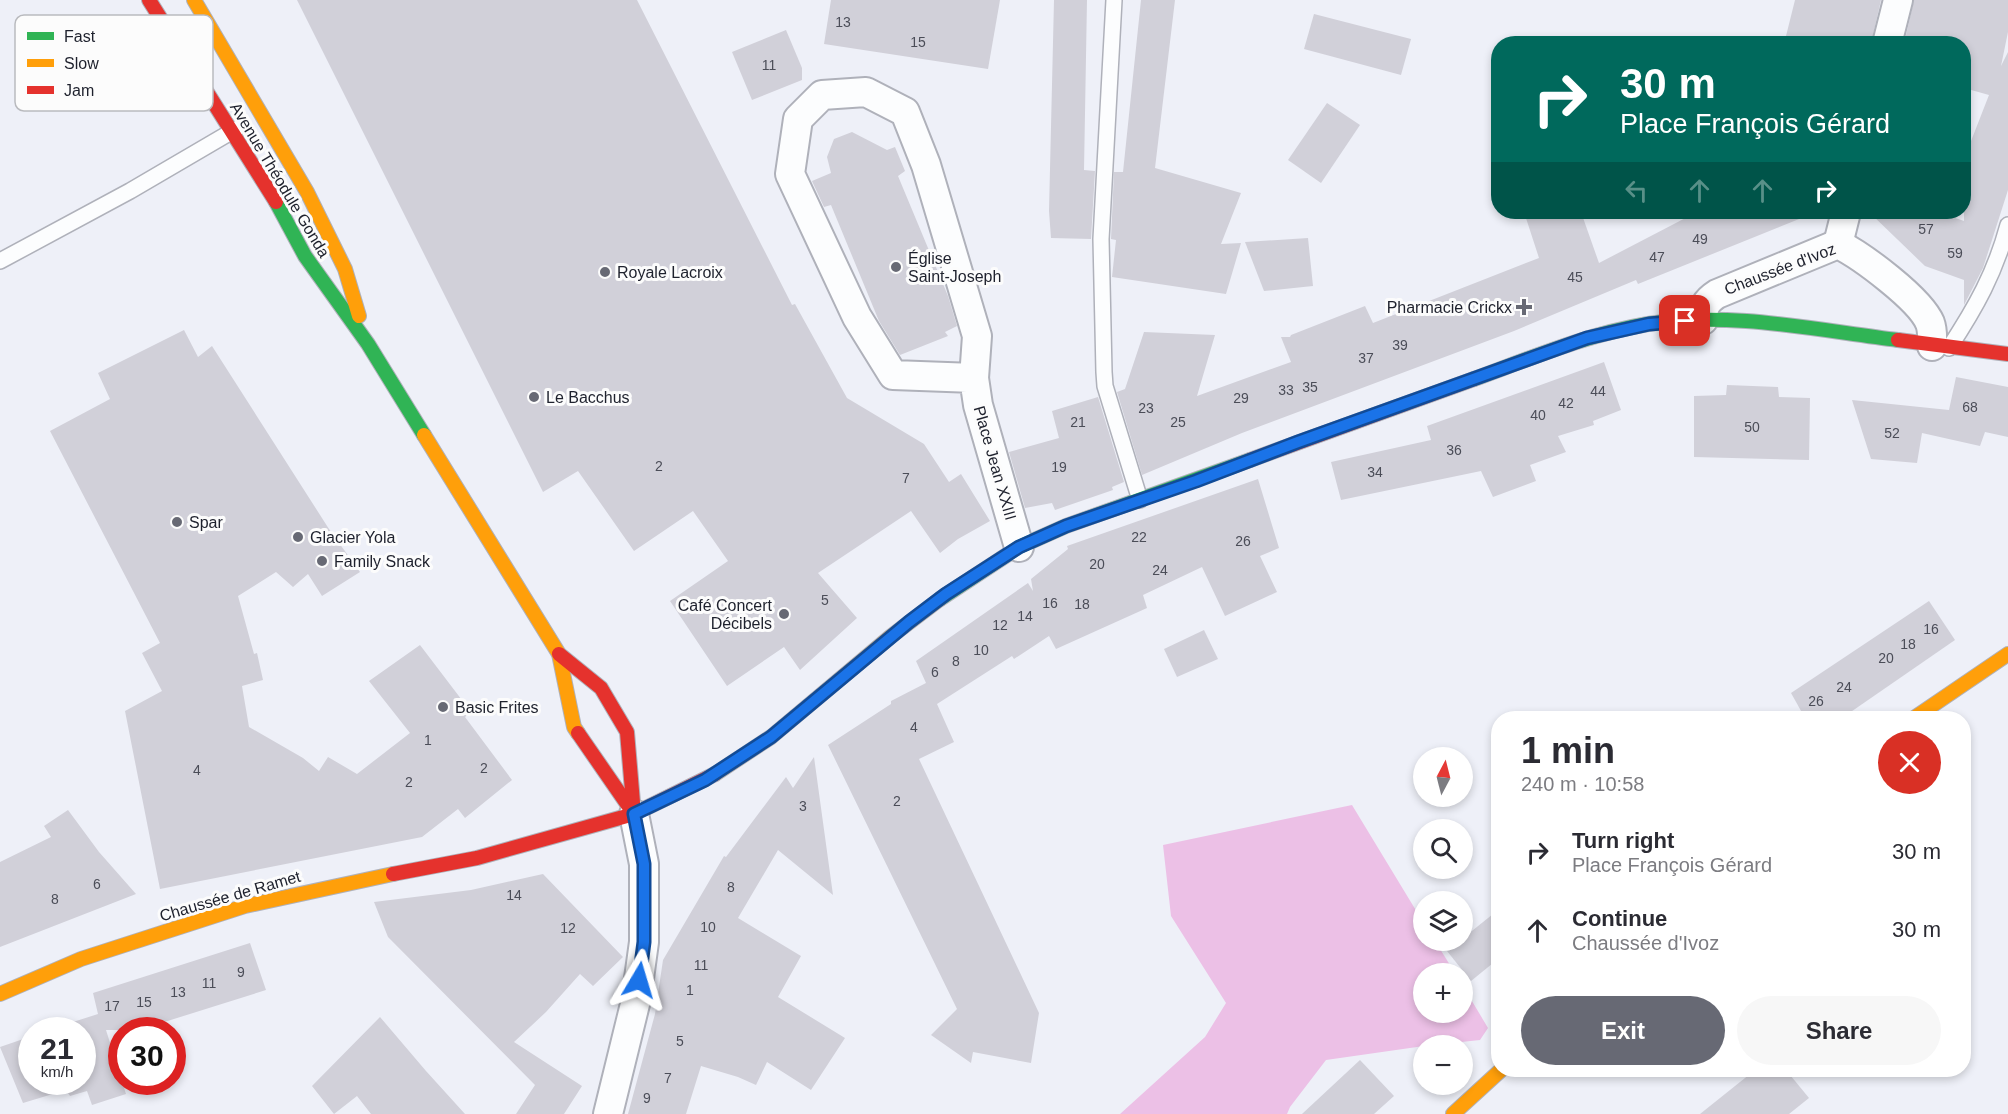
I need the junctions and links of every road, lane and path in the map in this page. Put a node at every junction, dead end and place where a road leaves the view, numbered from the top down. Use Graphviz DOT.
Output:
graph roads {
  1 [pos="149,0"];
  2 [pos="194,0"];
  3 [pos="1114,0"];
  4 [pos="1898,0"];
  5 [pos="159,15"];
  6 [pos="203,15"];
  7 [pos="213,32"];
  8 [pos="1889,36"];
  9 [pos="213,100"];
  10 [pos="261,112"];
  11 [pos="233,131"];
  12 [pos="1844,219"];
  13 [pos="2008,225"];
  14 [pos="1838,244"];
  15 [pos="0,261"];
  16 [pos="1703,320"];
  17 [pos="368,344"];
  18 [pos="1940,347"];
  19 [pos="2008,354"];
  20 [pos="974,378"];
  21 [pos="1140,500"];
  22 [pos="1019,547"];
  23 [pos="559,654"];
  24 [pos="2008,654"];
  25 [pos="1924,711"];
  26 [pos="634,814"];
  27 [pos="0,994"];
  28 [pos="1493,1077"];
  29 [pos="608,1114"];
  30 [pos="1453,1114"];
  1 -- 5 [label="main road, Avenue Théodule Gonda"];
  2 -- 6 [label="main road, Avenue Théodule Gonda"];
  3 -- 21 [label="lane"];
  4 -- 8 [label="street"];
  7 -- 10 [label="main road, Avenue Théodule Gonda"];
  9 -- 11 [label="main road, Avenue Théodule Gonda"];
  10 -- 11 [label="lane"];
  10 -- 17 [label="main road, Avenue Théodule Gonda"];
  11 -- 15 [label="lane"];
  11 -- 17 [label="main road, Avenue Théodule Gonda"];
  12 -- 14 [label="street"];
  13 -- 18 [label="lane"];
  14 -- 16 [label="street, Chaussée d'Ivoz"];
  14 -- 18 [label="street, Chaussée d'Ivoz"];
  16 -- 18 [label="main road, Chaussée d'Ivoz"];
  16 -- 21 [label="main road, Chaussée d'Ivoz"];
  17 -- 23 [label="main road, Avenue Théodule Gonda"];
  18 -- 19 [label="main road, Chaussée d'Ivoz"];
  20 -- 20 [label="street, Place Jean XXIII"];
  20 -- 22 [label="street, Place Jean XXIII"];
  21 -- 22 [label="main road, Chaussée d'Ivoz"];
  22 -- 26 [label="main road, Chaussée d'Ivoz"];
  23 -- 26 [label="main road, Avenue Théodule Gonda"];
  23 -- 26 [label="main road, Avenue Théodule Gonda"];
  24 -- 25 [label="main road"];
  26 -- 27 [label="main road, Chaussée de Ramet"];
  26 -- 29 [label="street"];
  28 -- 30 [label="main road"];
}
